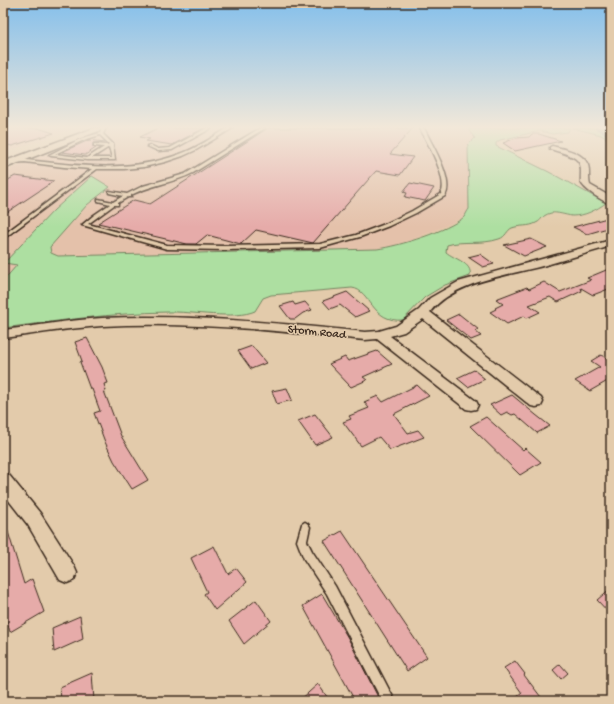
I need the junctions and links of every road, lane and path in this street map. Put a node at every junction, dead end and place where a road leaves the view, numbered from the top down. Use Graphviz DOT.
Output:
graph roads {
  1 [pos="18,161"];
  2 [pos="84,161"];
  3 [pos="164,161"];
  4 [pos="211,161"];
  5 [pos="438,161"];
  6 [pos="582,161"];
  7 [pos="74,167"];
  8 [pos="95,168"];
  9 [pos="111,192"];
  10 [pos="129,196"];
  11 [pos="100,200"];
  12 [pos="611,201"];
  13 [pos="116,204"];
  14 [pos="3,237"];
  15 [pos="611,243"];
  16 [pos="423,313"];
  17 [pos="3,334"];
  18 [pos="380,335"];
  19 [pos="536,402"];
  20 [pos="471,405"];
  21 [pos="3,480"];
  22 [pos="305,527"];
  23 [pos="67,572"];
  24 [pos="389,701"];
  1 -- 7 [label="lane"];
  2 -- 7 [label="lane"];
  3 -- 8 [label="lane"];
  4 -- 10 [label="lane"];
  5 -- 13 [label="lane"];
  6 -- 12 [label="street"];
  7 -- 8 [label="lane"];
  8 -- 14 [label="lane"];
  9 -- 10 [label="lane"];
  10 -- 13 [label="lane"];
  11 -- 13 [label="lane"];
  15 -- 16 [label="street, Storm Road"];
  16 -- 18 [label="street, Storm Road"];
  16 -- 19 [label="street"];
  17 -- 18 [label="street, Storm Road"];
  18 -- 20 [label="street"];
  21 -- 23 [label="street"];
  22 -- 24 [label="lane"];
}
